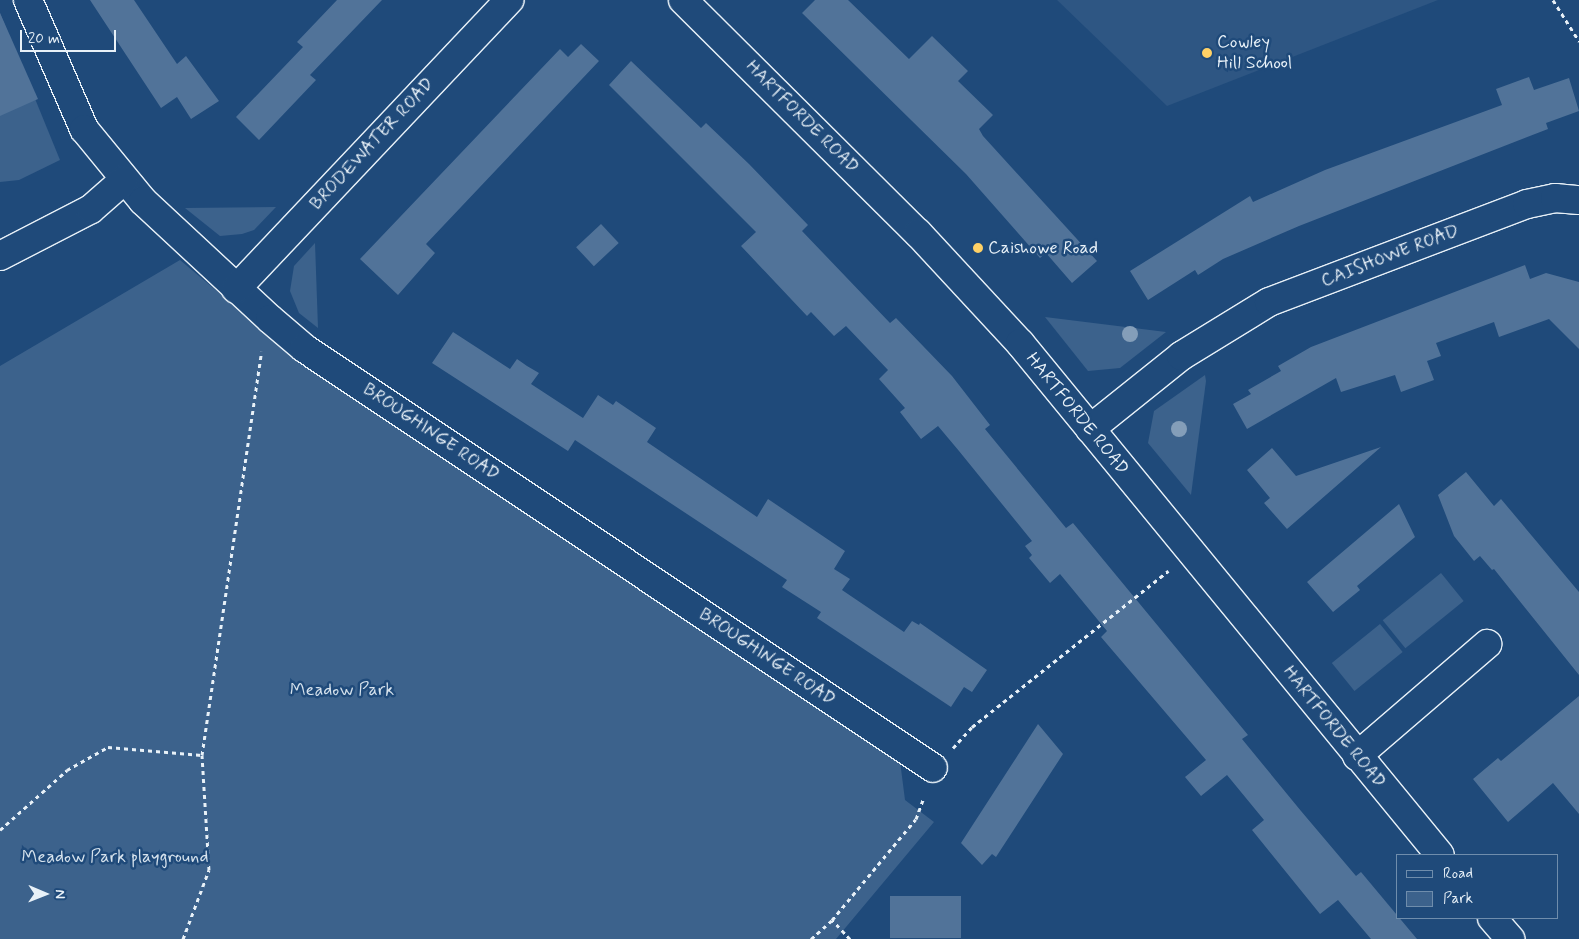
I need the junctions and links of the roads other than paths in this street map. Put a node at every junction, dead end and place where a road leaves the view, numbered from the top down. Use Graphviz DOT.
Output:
graph roads {
  1 [pos="28,0"];
  2 [pos="509,0"];
  3 [pos="683,0"];
  4 [pos="124,180"];
  5 [pos="1579,200"];
  6 [pos="0,256"];
  7 [pos="236,289"];
  8 [pos="1090,429"];
  9 [pos="1487,644"];
  10 [pos="1357,756"];
  11 [pos="933,768"];
  12 [pos="1439,854"];
  13 [pos="1493,919"];
  14 [pos="1510,939"];
  1 -- 4 [label="street, BROUGHINGE ROAD"];
  2 -- 7 [label="street, BRODEWATER ROAD"];
  3 -- 8 [label="street, HARTFORDE ROAD"];
  4 -- 6 [label="street"];
  4 -- 7 [label="street, BROUGHINGE ROAD"];
  5 -- 8 [label="street, CAISHOWE ROAD"];
  7 -- 11 [label="street, BROUGHINGE ROAD"];
  8 -- 10 [label="street, HARTFORDE ROAD"];
  9 -- 10 [label="street"];
  10 -- 12 [label="street, HARTFORDE ROAD"];
  13 -- 14 [label="street"];
}
